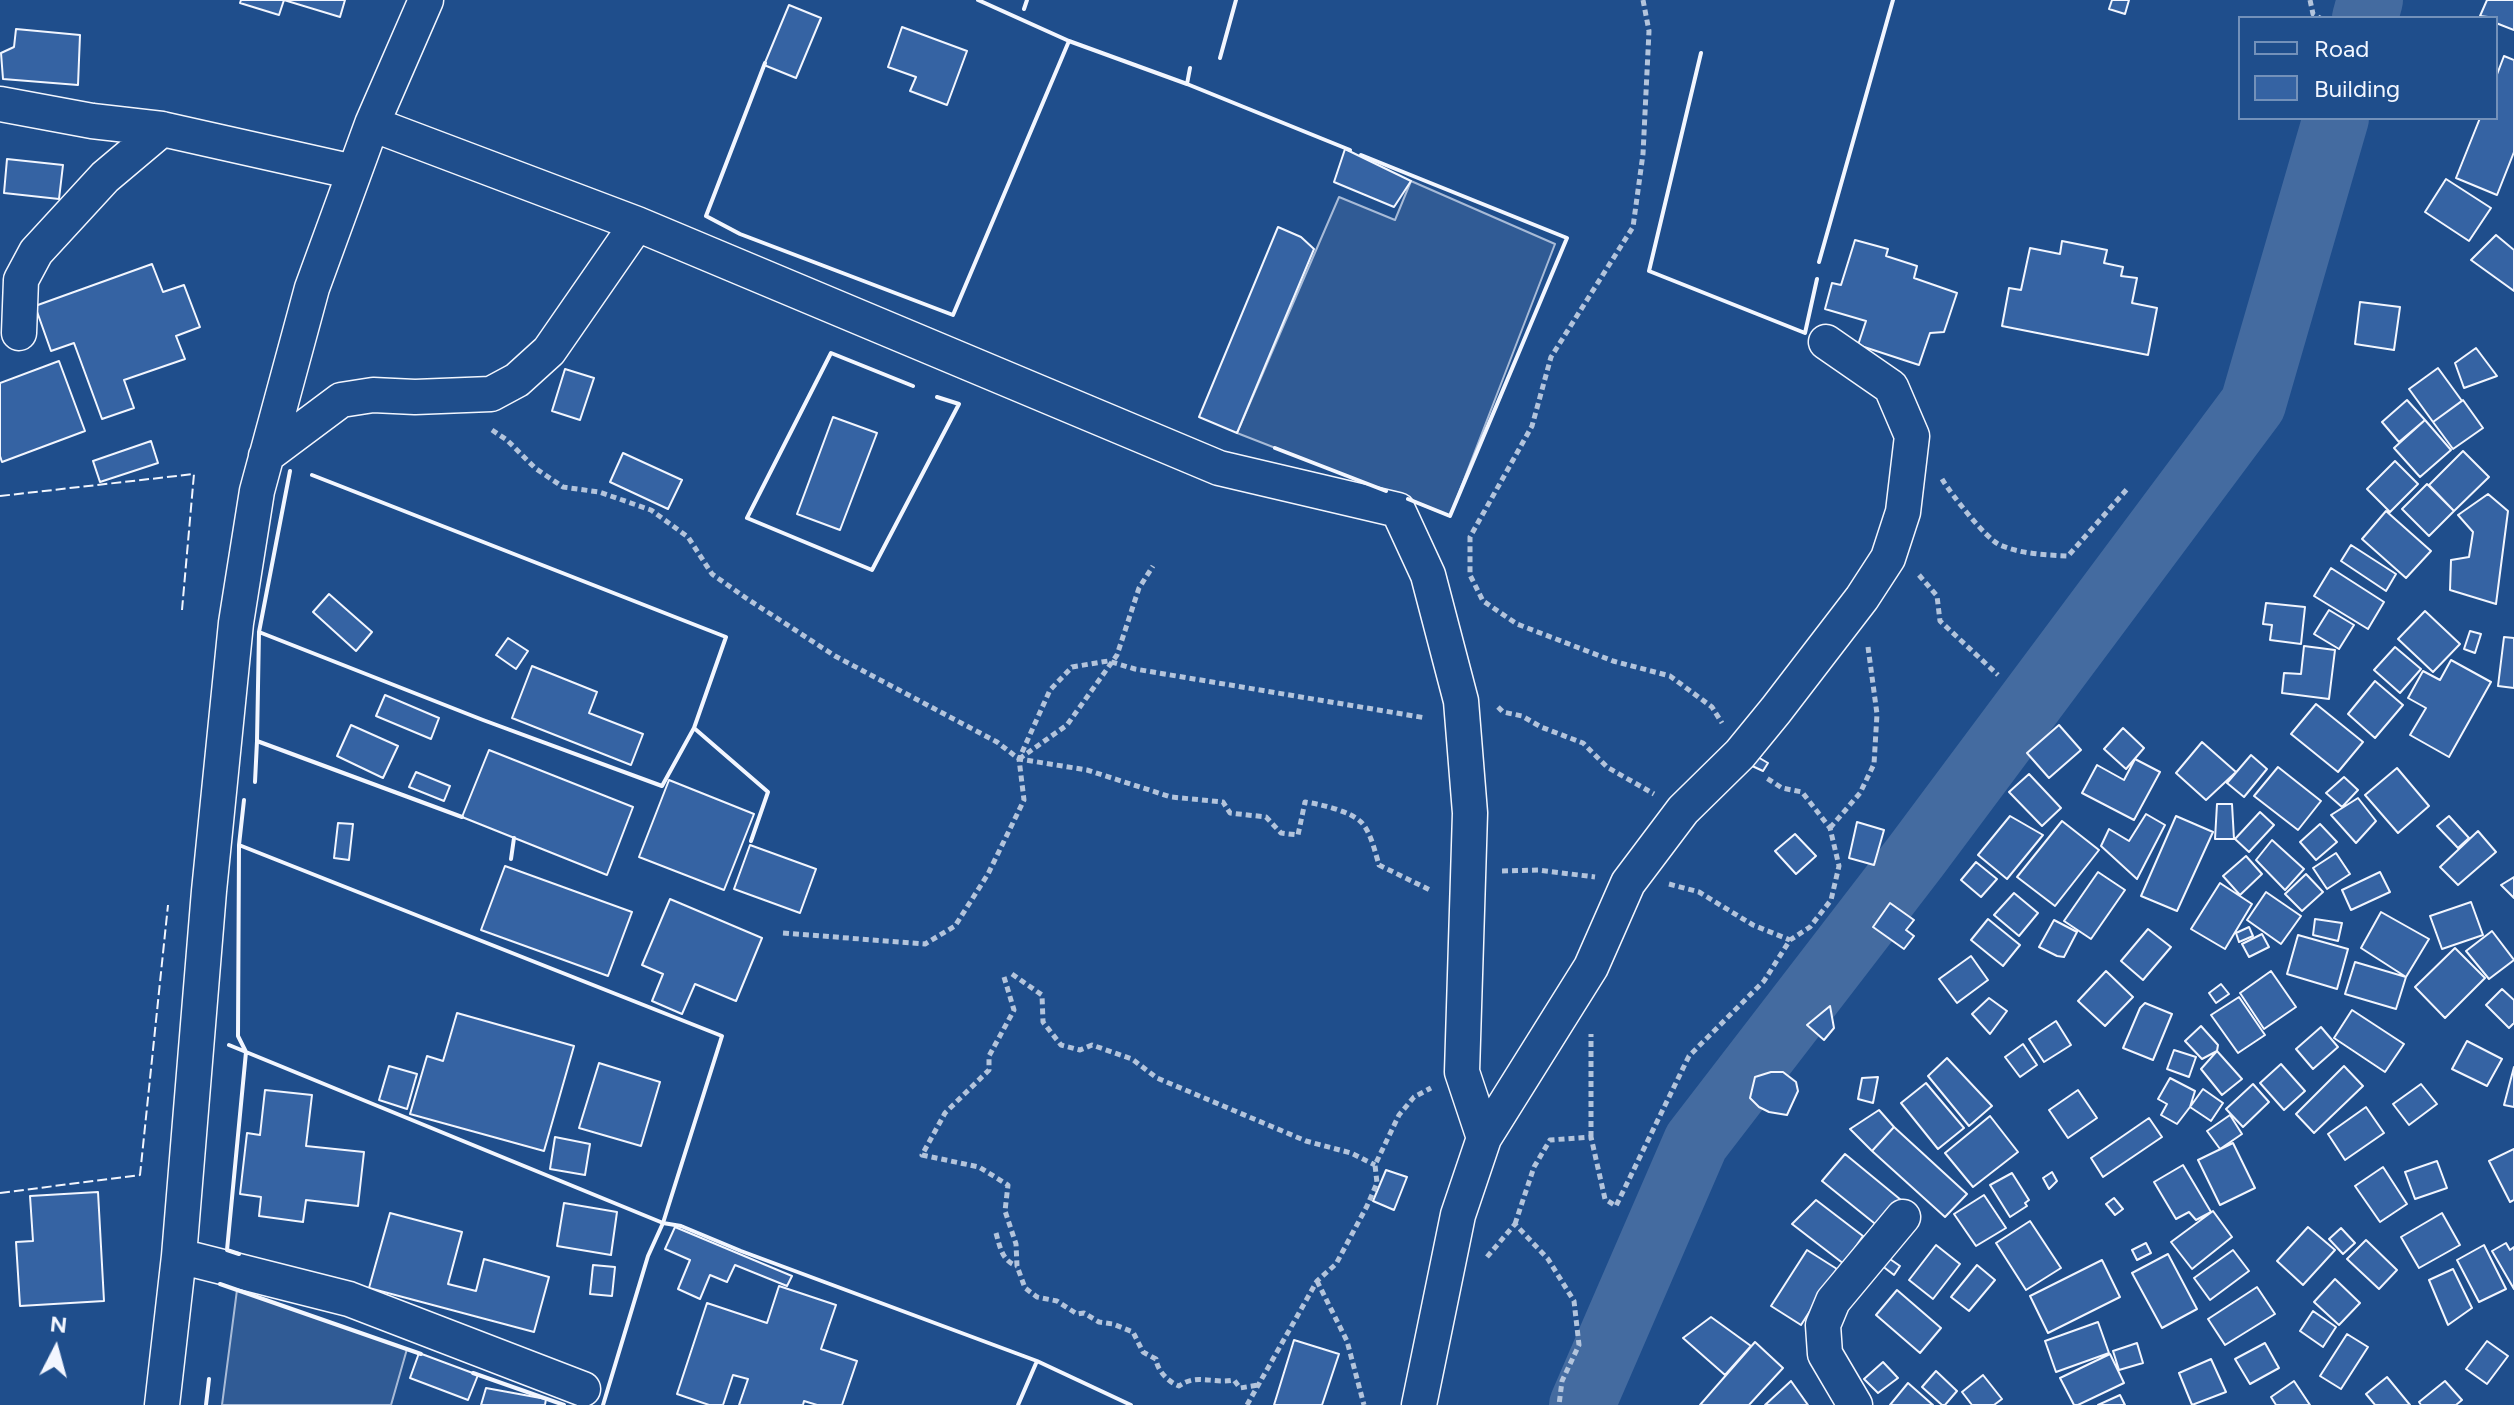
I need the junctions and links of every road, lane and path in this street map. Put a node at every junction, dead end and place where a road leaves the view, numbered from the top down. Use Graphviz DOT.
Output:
graph roads {
  1 [pos="426,0"];
  2 [pos="1643,0"];
  3 [pos="0,104"];
  4 [pos="372,124"];
  5 [pos="162,129"];
  6 [pos="354,172"];
  7 [pos="637,224"];
  8 [pos="19,333"];
  9 [pos="1826,342"];
  10 [pos="483,425"];
  11 [pos="1912,436"];
  12 [pos="266,456"];
  13 [pos="2128,488"];
  14 [pos="1892,544"];
  15 [pos="1153,566"];
  16 [pos="1862,598"];
  17 [pos="1998,675"];
  18 [pos="1461,701"];
  19 [pos="1740,754"];
  20 [pos="1019,759"];
  21 [pos="1683,810"];
  22 [pos="1830,828"];
  23 [pos="1467,876"];
  24 [pos="1628,883"];
  25 [pos="1466,918"];
  26 [pos="783,933"];
  27 [pos="1790,940"];
  28 [pos="1012,974"];
  29 [pos="1004,977"];
  30 [pos="1591,1029"];
  31 [pos="1462,1072"];
  32 [pos="1591,1137"];
  33 [pos="1484,1138"];
  34 [pos="1375,1165"];
  35 [pos="1903,1217"];
  36 [pos="1515,1224"];
  37 [pos="996,1233"];
  38 [pos="179,1256"];
  39 [pos="1486,1258"];
  40 [pos="1017,1266"];
  41 [pos="1317,1281"];
  42 [pos="1258,1385"];
  43 [pos="583,1389"];
  44 [pos="162,1405"];
  45 [pos="1247,1405"];
  46 [pos="1364,1405"];
  47 [pos="1419,1405"];
  48 [pos="1559,1405"];
  49 [pos="1855,1405"];
  1 -- 4 [label="street"];
  2 -- 19 [label="path"];
  3 -- 5 [label="street"];
  4 -- 6 [label="street"];
  4 -- 7 [label="street"];
  5 -- 6 [label="street"];
  5 -- 8 [label="street"];
  6 -- 12 [label="street"];
  7 -- 12 [label="street"];
  7 -- 18 [label="street"];
  9 -- 11 [label="street"];
  10 -- 20 [label="path"];
  11 -- 13 [label="path"];
  11 -- 14 [label="street"];
  12 -- 38 [label="street"];
  14 -- 16 [label="street"];
  14 -- 17 [label="path"];
  15 -- 20 [label="path"];
  16 -- 19 [label="street"];
  16 -- 22 [label="path"];
  18 -- 20 [label="path"];
  18 -- 21 [label="path"];
  18 -- 23 [label="street"];
  19 -- 21 [label="street"];
  19 -- 22 [label="path"];
  20 -- 25 [label="path"];
  20 -- 26 [label="path"];
  21 -- 24 [label="street"];
  22 -- 27 [label="path"];
  23 -- 24 [label="path"];
  23 -- 25 [label="street"];
  24 -- 27 [label="path"];
  24 -- 33 [label="street"];
  25 -- 31 [label="street"];
  27 -- 32 [label="path"];
  28 -- 34 [label="path"];
  29 -- 40 [label="path"];
  30 -- 32 [label="path"];
  31 -- 33 [label="street"];
  31 -- 34 [label="path"];
  32 -- 36 [label="path"];
  33 -- 47 [label="street"];
  34 -- 41 [label="path"];
  35 -- 49 [label="street"];
  36 -- 39 [label="path"];
  36 -- 48 [label="path"];
  37 -- 40 [label="path"];
  38 -- 43 [label="street"];
  38 -- 44 [label="street"];
  40 -- 42 [label="path"];
  41 -- 42 [label="path"];
  41 -- 46 [label="path"];
  42 -- 45 [label="path"];
}
